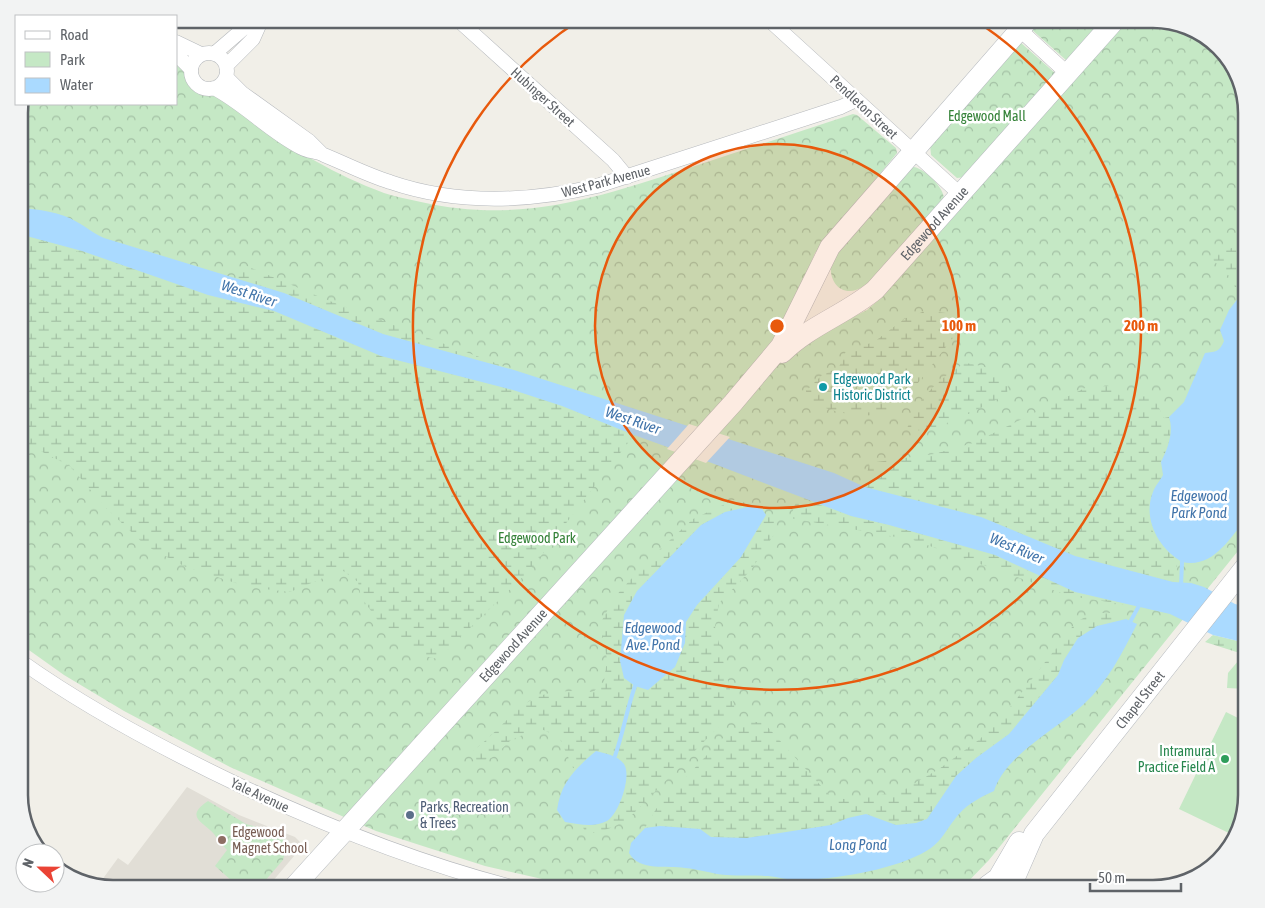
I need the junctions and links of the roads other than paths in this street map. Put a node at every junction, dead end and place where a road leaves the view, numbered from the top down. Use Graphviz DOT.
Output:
graph roads {
  1 [pos="245,28"];
  2 [pos="258,28"];
  3 [pos="467,28"];
  4 [pos="778,28"];
  5 [pos="1014,28"];
  6 [pos="1025,28"];
  7 [pos="1108,28"];
  8 [pos="178,43"];
  9 [pos="207,54"];
  10 [pos="178,56"];
  11 [pos="191,69"];
  12 [pos="226,71"];
  13 [pos="1068,73"];
  14 [pos="214,88"];
  15 [pos="856,100"];
  16 [pos="912,151"];
  17 [pos="322,154"];
  18 [pos="627,177"];
  19 [pos="961,195"];
  20 [pos="733,403"];
  21 [pos="1238,577"];
  22 [pos="28,666"];
  23 [pos="344,832"];
  24 [pos="1034,834"];
  25 [pos="300,880"];
  26 [pos="488,880"];
  27 [pos="997,880"];
  28 [pos="1014,880"];
  1 -- 9 [label="street"];
  2 -- 12 [label="street"];
  3 -- 18 [label="street, Hubinger Street"];
  4 -- 15 [label="street, Pendleton Street"];
  5 -- 16 [label="street, Edgewood Avenue"];
  6 -- 13 [label="street"];
  7 -- 13 [label="street, Edgewood Avenue"];
  8 -- 9 [label="street"];
  9 -- 11 [label="street"];
  9 -- 12 [label="street"];
  10 -- 11 [label="street"];
  11 -- 14 [label="street"];
  12 -- 14 [label="street"];
  12 -- 17 [label="street, West Park Avenue"];
  13 -- 19 [label="street, Edgewood Avenue"];
  14 -- 17 [label="street, West Park Avenue"];
  15 -- 16 [label="street, Pendleton Street"];
  15 -- 18 [label="street, West Park Avenue"];
  16 -- 19 [label="street, Pendleton Street"];
  16 -- 20 [label="street, Edgewood Avenue"];
  17 -- 18 [label="street, West Park Avenue"];
  19 -- 20 [label="street, Edgewood Avenue"];
  20 -- 23 [label="street, Edgewood Avenue"];
  21 -- 24 [label="street, Chapel Street"];
  22 -- 23 [label="street, Yale Avenue"];
  23 -- 25 [label="street, Edgewood Avenue"];
  23 -- 26 [label="street, Yale Avenue"];
  24 -- 27 [label="street, Chapel Street"];
  24 -- 28 [label="street, Chapel Street"];
}
